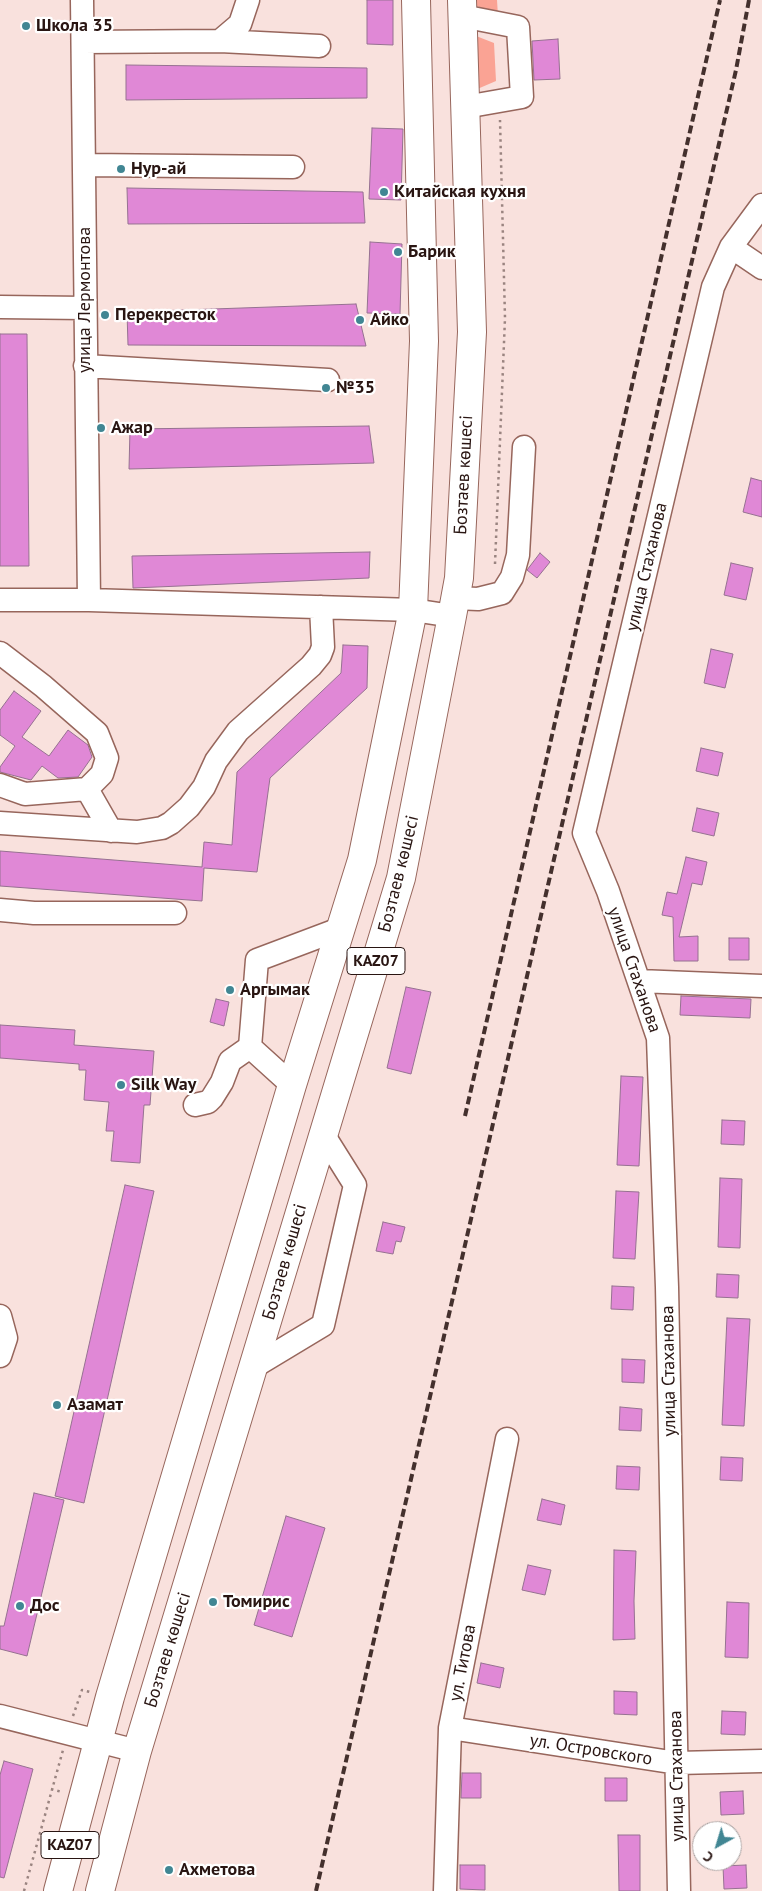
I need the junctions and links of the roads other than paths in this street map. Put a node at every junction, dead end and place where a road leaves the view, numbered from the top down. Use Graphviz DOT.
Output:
graph roads {
  1 [pos="82,0"];
  2 [pos="248,0"];
  3 [pos="416,0"];
  4 [pos="462,8"];
  5 [pos="220,41"];
  6 [pos="83,42"];
  7 [pos="319,46"];
  8 [pos="465,107"];
  9 [pos="85,165"];
  10 [pos="293,168"];
  11 [pos="762,204"];
  12 [pos="731,247"];
  13 [pos="762,268"];
  14 [pos="0,306"];
  15 [pos="85,308"];
  16 [pos="85,366"];
  17 [pos="328,380"];
  18 [pos="524,447"];
  19 [pos="0,600"];
  20 [pos="88,600"];
  21 [pos="321,607"];
  22 [pos="454,607"];
  23 [pos="413,610"];
  24 [pos="0,653"];
  25 [pos="0,785"];
  26 [pos="86,789"];
  27 [pos="0,823"];
  28 [pos="111,831"];
  29 [pos="0,910"];
  30 [pos="176,913"];
  31 [pos="342,928"];
  32 [pos="638,981"];
  33 [pos="762,986"];
  34 [pos="250,1047"];
  35 [pos="292,1085"];
  36 [pos="195,1105"];
  37 [pos="323,1134"];
  38 [pos="0,1316"];
  39 [pos="0,1356"];
  40 [pos="255,1366"];
  41 [pos="507,1438"];
  42 [pos="0,1716"];
  43 [pos="450,1728"];
  44 [pos="99,1741"];
  45 [pos="137,1751"];
  46 [pos="762,1761"];
  47 [pos="677,1764"];
  48 [pos="58,1891"];
  49 [pos="100,1891"];
  50 [pos="445,1891"];
  51 [pos="679,1891"];
  1 -- 6 [label="street, улица Лермонтова"];
  2 -- 5 [label="street"];
  3 -- 23 [label="highway, KAZ07"];
  4 -- 8 [label="highway, Бозтаев көшесі / KAZ07"];
  4 -- 8 [label="street"];
  5 -- 6 [label="street"];
  5 -- 7 [label="street"];
  6 -- 9 [label="street, улица Лермонтова"];
  8 -- 22 [label="highway, Бозтаев көшесі / KAZ07"];
  9 -- 10 [label="street"];
  9 -- 15 [label="street, улица Лермонтова"];
  11 -- 12 [label="street, улица Стаханова"];
  12 -- 13 [label="street"];
  12 -- 32 [label="street, улица Стаханова"];
  14 -- 15 [label="street"];
  15 -- 16 [label="street, улица Лермонтова"];
  16 -- 17 [label="street"];
  16 -- 20 [label="street, улица Лермонтова"];
  18 -- 22 [label="street"];
  19 -- 20 [label="street"];
  20 -- 21 [label="street"];
  21 -- 23 [label="street"];
  21 -- 28 [label="street"];
  22 -- 23 [label="street"];
  22 -- 37 [label="highway, Бозтаев көшесі / KAZ07"];
  23 -- 31 [label="highway, KAZ07"];
  24 -- 26 [label="street"];
  25 -- 26 [label="street"];
  26 -- 28 [label="street"];
  27 -- 28 [label="street"];
  29 -- 30 [label="street"];
  31 -- 34 [label="street"];
  31 -- 35 [label="highway, KAZ07"];
  32 -- 33 [label="street"];
  32 -- 47 [label="street, улица Стаханова"];
  34 -- 35 [label="street"];
  34 -- 36 [label="street"];
  35 -- 44 [label="highway, KAZ07"];
  37 -- 40 [label="highway, Бозтаев көшесі / KAZ07"];
  37 -- 40 [label="street"];
  38 -- 39 [label="street"];
  40 -- 45 [label="highway, Бозтаев көшесі / KAZ07"];
  41 -- 43 [label="street, ул. Титова"];
  42 -- 44 [label="street"];
  43 -- 47 [label="street, ул. Островского"];
  43 -- 50 [label="street, ул. Титова"];
  44 -- 45 [label="street"];
  44 -- 48 [label="highway, KAZ07"];
  45 -- 49 [label="highway, Бозтаев көшесі / KAZ07"];
  46 -- 47 [label="street, ул. Островского"];
  47 -- 51 [label="street, улица Стаханова"];
}
